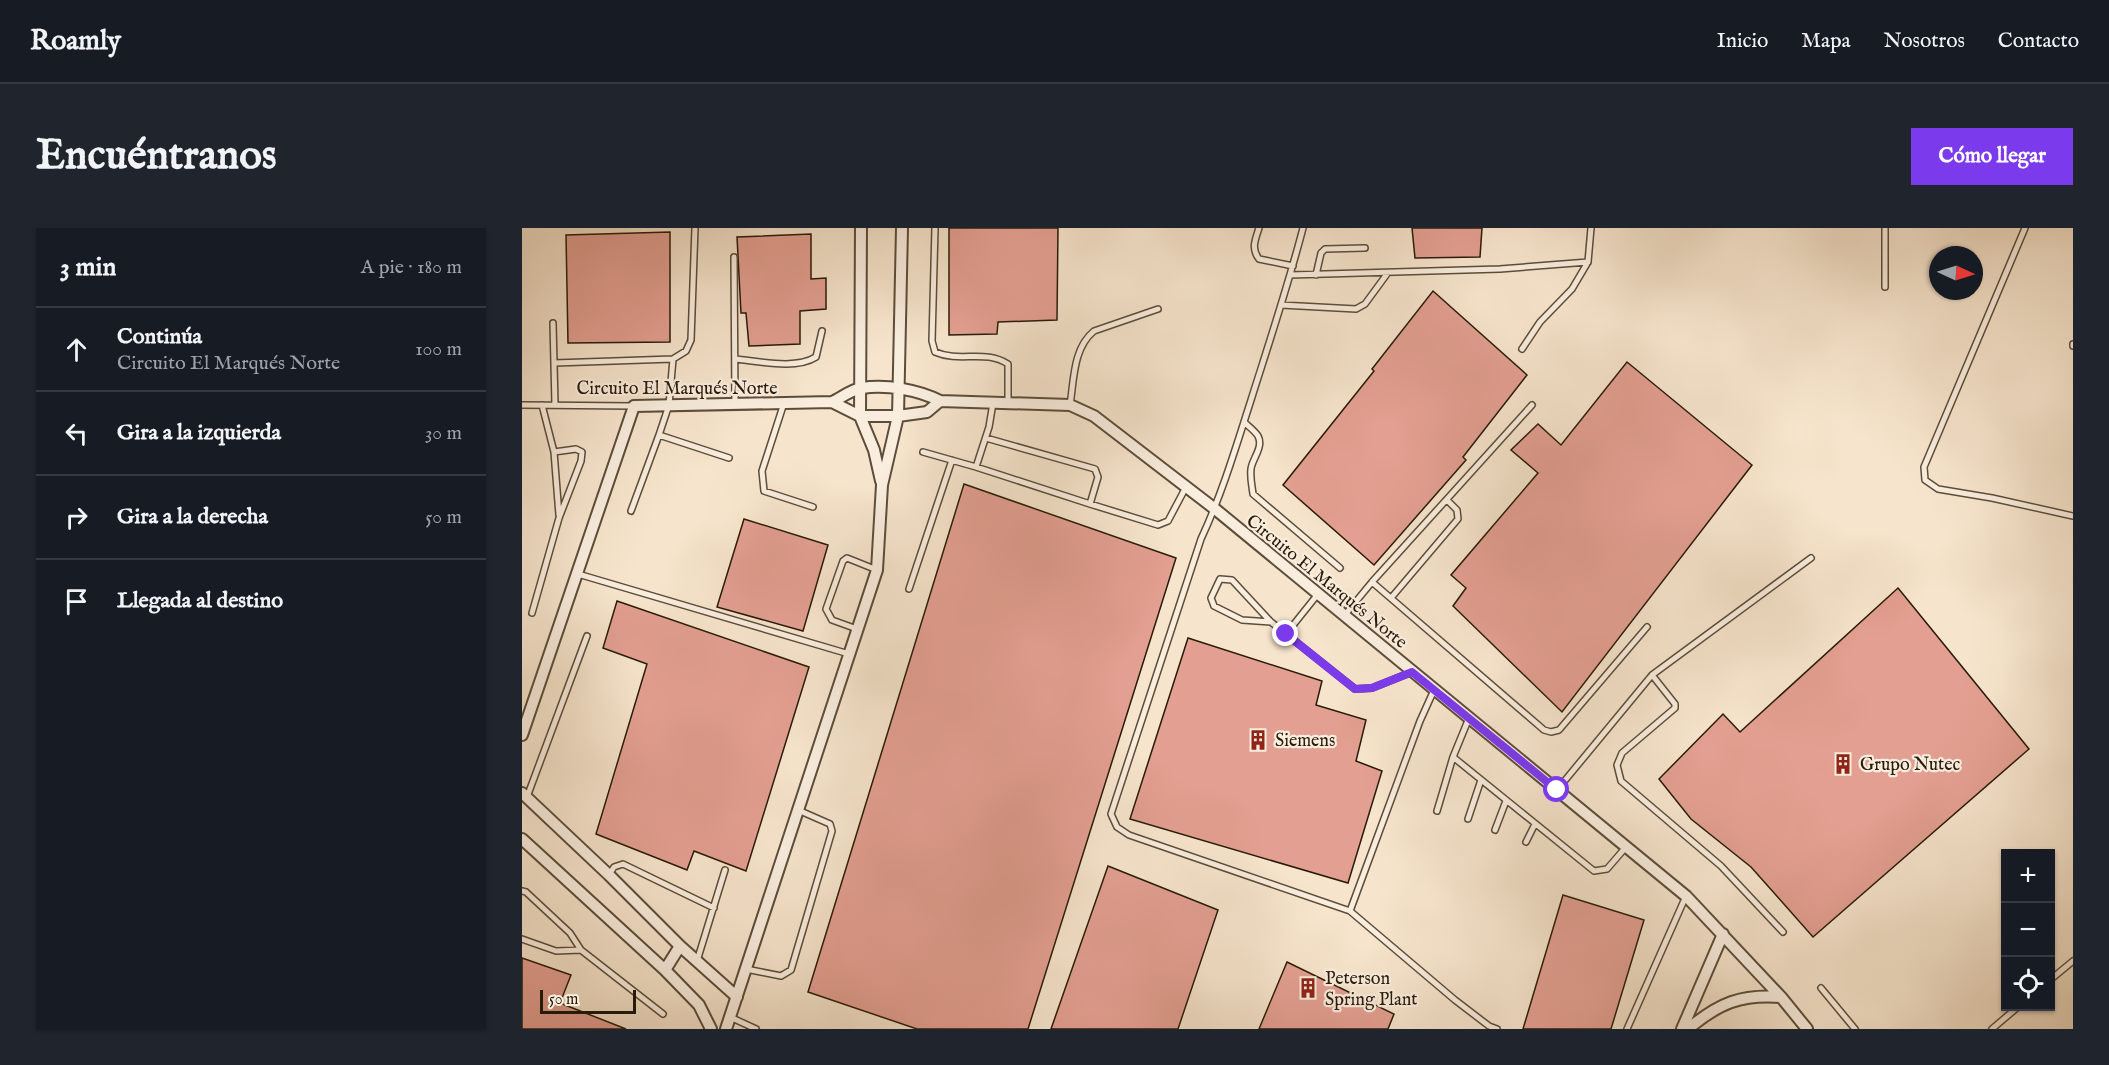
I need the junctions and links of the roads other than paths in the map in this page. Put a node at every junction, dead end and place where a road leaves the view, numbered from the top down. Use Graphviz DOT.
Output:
graph roads {
  1 [pos="695,228"];
  2 [pos="861,228"];
  3 [pos="902,228"];
  4 [pos="935,228"];
  5 [pos="1259,228"];
  6 [pos="1303,228"];
  7 [pos="1591,228"];
  8 [pos="1885,228"];
  9 [pos="2025,228"];
  10 [pos="1365,248"];
  11 [pos="734,257"];
  12 [pos="1588,262"];
  13 [pos="1293,266"];
  14 [pos="1387,274"];
  15 [pos="1290,275"];
  16 [pos="1316,275"];
  17 [pos="1885,287"];
  18 [pos="1281,305"];
  19 [pos="1158,309"];
  20 [pos="553,323"];
  21 [pos="822,331"];
  22 [pos="1522,349"];
  23 [pos="673,359"];
  24 [pos="735,359"];
  25 [pos="554,363"];
  26 [pos="861,388"];
  27 [pos="900,388"];
  28 [pos="940,401"];
  29 [pos="832,402"];
  30 [pos="735,403"];
  31 [pos="784,403"];
  32 [pos="993,403"];
  33 [pos="1008,403"];
  34 [pos="522,405"];
  35 [pos="542,405"];
  36 [pos="555,405"];
  37 [pos="669,405"];
  38 [pos="1070,405"];
  39 [pos="1532,405"];
  40 [pos="634,406"];
  41 [pos="860,416"];
  42 [pos="898,416"];
  43 [pos="1244,422"];
  44 [pos="659,435"];
  45 [pos="986,438"];
  46 [pos="554,452"];
  47 [pos="923,452"];
  48 [pos="729,458"];
  49 [pos="952,460"];
  50 [pos="976,467"];
  51 [pos="882,485"];
  52 [pos="1186,488"];
  53 [pos="1447,500"];
  54 [pos="1090,504"];
  55 [pos="813,507"];
  56 [pos="1215,509"];
  57 [pos="631,511"];
  58 [pos="2073,516"];
  59 [pos="559,518"];
  60 [pos="1811,558"];
  61 [pos="1340,568"];
  62 [pos="877,570"];
  63 [pos="577,573"];
  64 [pos="1372,582"];
  65 [pos="909,589"];
  66 [pos="1318,594"];
  67 [pos="1391,598"];
  68 [pos="532,614"];
  69 [pos="1344,616"];
  70 [pos="1271,622"];
  71 [pos="1647,627"];
  72 [pos="857,630"];
  73 [pos="1286,634"];
  74 [pos="587,636"];
  75 [pos="849,654"];
  76 [pos="1412,672"];
  77 [pos="1652,675"];
  78 [pos="1434,690"];
  79 [pos="1469,718"];
  80 [pos="522,735"];
  81 [pos="1453,757"];
  82 [pos="1481,780"];
  83 [pos="1557,790"];
  84 [pos="525,795"];
  85 [pos="1506,801"];
  86 [pos="798,810"];
  87 [pos="1437,812"];
  88 [pos="1468,819"];
  89 [pos="1535,824"];
  90 [pos="1495,830"];
  91 [pos="522,839"];
  92 [pos="1526,842"];
  93 [pos="1626,847"];
  94 [pos="726,870"];
  95 [pos="609,875"];
  96 [pos="522,891"];
  97 [pos="1686,896"];
  98 [pos="714,908"];
  99 [pos="1350,911"];
  100 [pos="1783,932"];
  101 [pos="1723,934"];
  102 [pos="522,939"];
  103 [pos="680,946"];
  104 [pos="581,950"];
  105 [pos="2073,961"];
  106 [pos="697,962"];
  107 [pos="746,969"];
  108 [pos="664,970"];
  109 [pos="2055,976"];
  110 [pos="1821,988"];
  111 [pos="737,996"];
  112 [pos="1781,997"];
  113 [pos="2013,1011"];
  114 [pos="663,1014"];
  115 [pos="730,1017"];
  116 [pos="711,1029"];
  117 [pos="726,1029"];
  118 [pos="756,1029"];
  119 [pos="1497,1029"];
  120 [pos="1627,1029"];
  121 [pos="1682,1029"];
  122 [pos="1689,1029"];
  123 [pos="1807,1029"];
  124 [pos="1856,1029"];
  125 [pos="1992,1029"];
  1 -- 23 [label="lane"];
  2 -- 26 [label="street"];
  3 -- 27 [label="street"];
  4 -- 33 [label="lane"];
  5 -- 13 [label="lane"];
  6 -- 13 [label="lane"];
  7 -- 12 [label="lane"];
  8 -- 17 [label="lane"];
  9 -- 58 [label="lane"];
  10 -- 16 [label="lane"];
  11 -- 24 [label="lane"];
  12 -- 14 [label="lane"];
  12 -- 22 [label="lane"];
  13 -- 15 [label="lane"];
  14 -- 16 [label="lane"];
  14 -- 18 [label="lane"];
  15 -- 16 [label="lane"];
  15 -- 18 [label="lane"];
  18 -- 43 [label="lane"];
  19 -- 38 [label="lane"];
  20 -- 25 [label="lane"];
  21 -- 24 [label="lane"];
  23 -- 25 [label="lane"];
  23 -- 37 [label="lane"];
  24 -- 30 [label="lane"];
  25 -- 36 [label="lane"];
  26 -- 27 [label="street, Circuito El Marqués Norte"];
  26 -- 29 [label="street, Circuito El Marqués Norte"];
  26 -- 41 [label="street"];
  27 -- 28 [label="street, Circuito El Marqués Norte"];
  27 -- 42 [label="street"];
  28 -- 32 [label="street, Circuito El Marqués Norte"];
  28 -- 42 [label="street, Circuito El Marqués Norte"];
  29 -- 31 [label="street, Circuito El Marqués Norte"];
  29 -- 41 [label="street, Circuito El Marqués Norte"];
  30 -- 31 [label="street, Circuito El Marqués Norte"];
  30 -- 37 [label="street, Circuito El Marqués Norte"];
  31 -- 55 [label="lane"];
  32 -- 33 [label="street, Circuito El Marqués Norte"];
  32 -- 45 [label="lane"];
  33 -- 38 [label="street, Circuito El Marqués Norte"];
  34 -- 35 [label="lane, Circuito El Marqués Norte"];
  35 -- 36 [label="lane, Circuito El Marqués Norte"];
  35 -- 46 [label="lane"];
  36 -- 40 [label="lane, Circuito El Marqués Norte"];
  37 -- 40 [label="street, Circuito El Marqués Norte"];
  37 -- 44 [label="lane"];
  38 -- 52 [label="street, Circuito El Marqués Norte"];
  39 -- 53 [label="lane"];
  40 -- 63 [label="street"];
  41 -- 42 [label="street, Circuito El Marqués Norte"];
  41 -- 51 [label="street"];
  42 -- 51 [label="street"];
  43 -- 56 [label="lane"];
  43 -- 61 [label="lane"];
  44 -- 48 [label="lane"];
  44 -- 57 [label="lane"];
  45 -- 50 [label="lane"];
  45 -- 54 [label="lane"];
  46 -- 59 [label="lane"];
  46 -- 59 [label="lane"];
  47 -- 49 [label="lane"];
  49 -- 50 [label="lane"];
  49 -- 65 [label="lane"];
  50 -- 54 [label="lane"];
  51 -- 62 [label="street"];
  52 -- 54 [label="lane"];
  52 -- 56 [label="street, Circuito El Marqués Norte"];
  53 -- 64 [label="lane"];
  53 -- 67 [label="lane"];
  56 -- 66 [label="street, Circuito El Marqués Norte"];
  56 -- 99 [label="lane"];
  59 -- 68 [label="lane"];
  60 -- 77 [label="lane"];
  62 -- 72 [label="street"];
  62 -- 72 [label="lane"];
  63 -- 75 [label="lane"];
  63 -- 80 [label="street"];
  64 -- 67 [label="lane"];
  64 -- 69 [label="lane"];
  66 -- 69 [label="street, Circuito El Marqués Norte"];
  66 -- 73 [label="lane"];
  67 -- 71 [label="lane"];
  69 -- 76 [label="street, Circuito El Marqués Norte"];
  70 -- 70 [label="lane"];
  70 -- 73 [label="lane"];
  72 -- 75 [label="street"];
  73 -- 76 [label="lane"];
  74 -- 84 [label="lane"];
  75 -- 86 [label="street"];
  76 -- 78 [label="street, Circuito El Marqués Norte"];
  77 -- 83 [label="lane"];
  77 -- 100 [label="lane"];
  78 -- 79 [label="street, Circuito El Marqués Norte"];
  78 -- 99 [label="lane"];
  79 -- 81 [label="lane"];
  79 -- 83 [label="street, Circuito El Marqués Norte"];
  81 -- 82 [label="lane"];
  81 -- 87 [label="lane"];
  82 -- 85 [label="lane"];
  82 -- 88 [label="lane"];
  83 -- 93 [label="street, Circuito El Marqués Norte"];
  84 -- 95 [label="street"];
  85 -- 89 [label="lane"];
  85 -- 90 [label="lane"];
  86 -- 107 [label="street"];
  86 -- 107 [label="lane"];
  89 -- 92 [label="lane"];
  89 -- 93 [label="lane"];
  91 -- 108 [label="street"];
  93 -- 97 [label="street, Circuito El Marqués Norte"];
  94 -- 98 [label="lane"];
  95 -- 98 [label="lane"];
  95 -- 103 [label="street"];
  96 -- 104 [label="lane"];
  97 -- 101 [label="street, Circuito El Marqués Norte"];
  97 -- 120 [label="lane"];
  98 -- 106 [label="lane"];
  99 -- 119 [label="lane"];
  101 -- 112 [label="street, Circuito El Marqués Norte"];
  101 -- 121 [label="street"];
  102 -- 104 [label="lane"];
  103 -- 106 [label="street"];
  103 -- 108 [label="street"];
  104 -- 114 [label="lane"];
  105 -- 109 [label="lane"];
  106 -- 111 [label="street"];
  107 -- 111 [label="street"];
  108 -- 116 [label="street"];
  110 -- 124 [label="lane"];
  111 -- 115 [label="street"];
  112 -- 122 [label="street"];
  112 -- 123 [label="street, Circuito El Marqués Norte"];
  113 -- 125 [label="lane"];
  115 -- 117 [label="street"];
  115 -- 118 [label="lane"];
}
